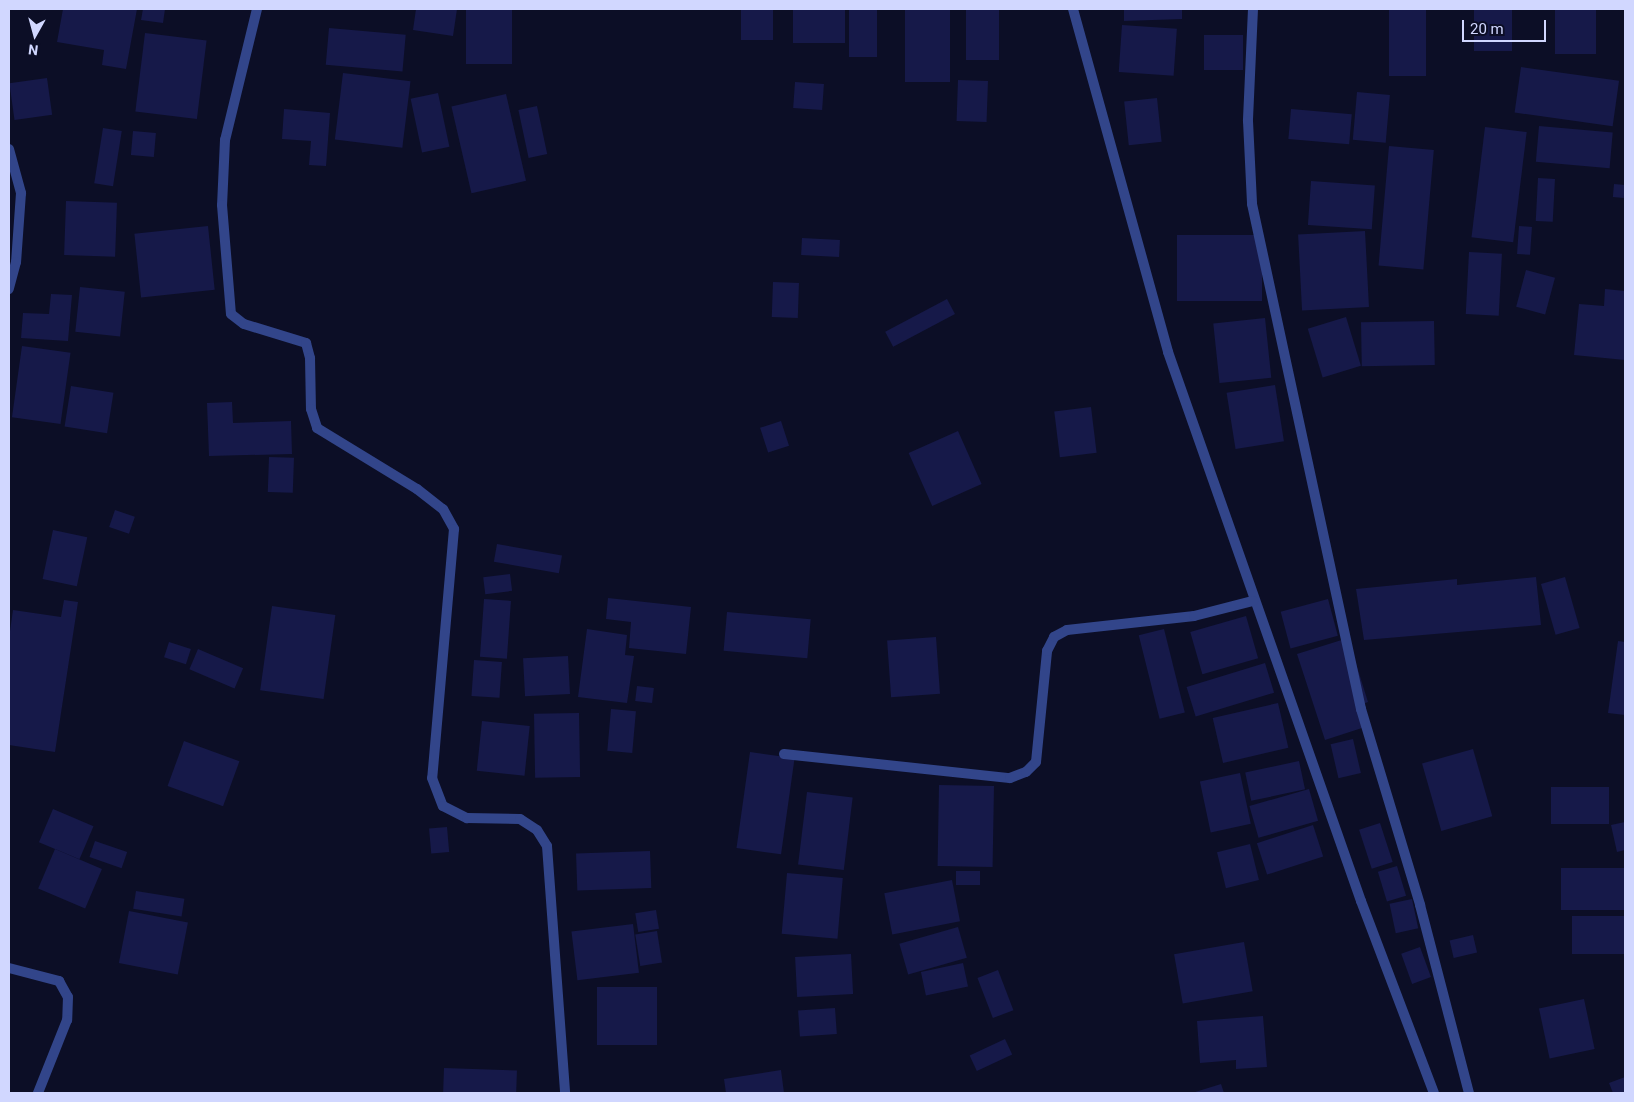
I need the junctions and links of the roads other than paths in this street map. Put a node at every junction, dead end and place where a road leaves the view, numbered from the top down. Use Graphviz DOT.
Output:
graph roads {
  1 [pos="257,9"];
  2 [pos="1073,9"];
  3 [pos="1253,9"];
  4 [pos="9,149"];
  5 [pos="9,289"];
  6 [pos="1253,600"];
  7 [pos="784,754"];
  8 [pos="9,968"];
  9 [pos="38,1093"];
  10 [pos="565,1093"];
  11 [pos="1434,1093"];
  12 [pos="1469,1093"];
  1 -- 10 [label="street"];
  2 -- 6 [label="street"];
  3 -- 12 [label="street"];
  4 -- 5 [label="street"];
  6 -- 7 [label="street"];
  6 -- 11 [label="street"];
  8 -- 9 [label="street"];
}
